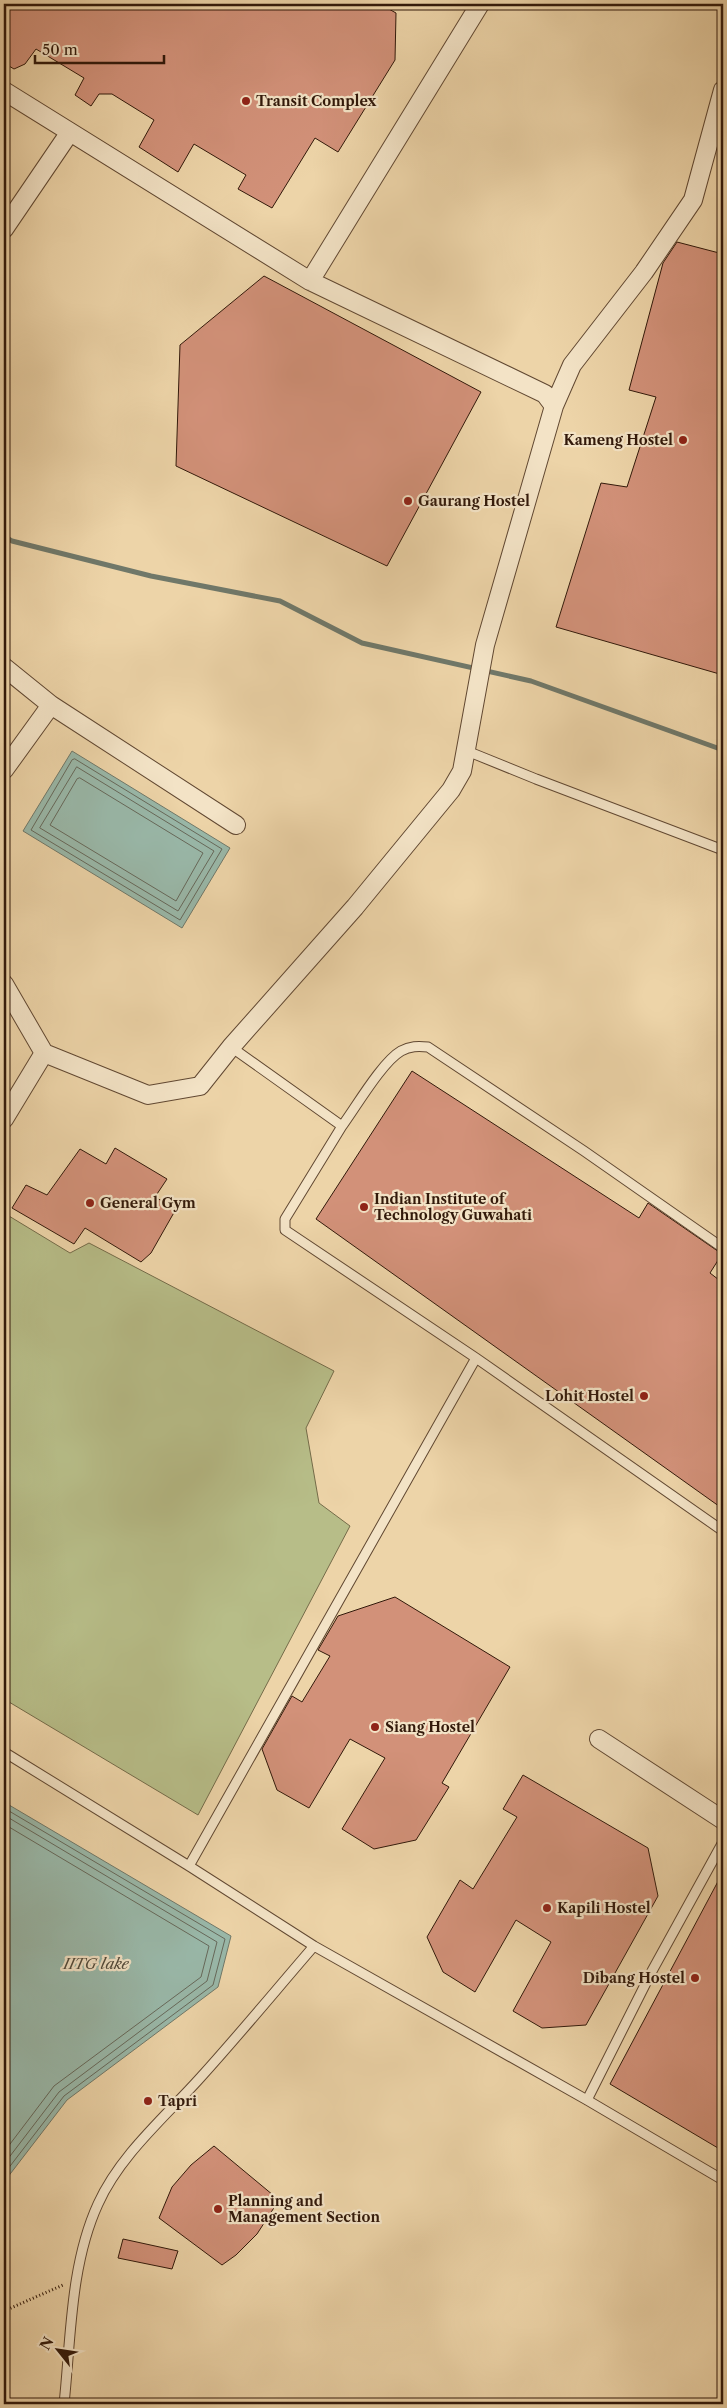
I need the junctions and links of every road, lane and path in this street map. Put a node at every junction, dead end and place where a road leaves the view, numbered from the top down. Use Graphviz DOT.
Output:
graph roads {
  1 [pos="480,4"];
  2 [pos="723,90"];
  3 [pos="4,91"];
  4 [pos="70,132"];
  5 [pos="4,228"];
  6 [pos="310,280"];
  7 [pos="554,406"];
  8 [pos="4,667"];
  9 [pos="51,705"];
  10 [pos="468,750"];
  11 [pos="4,770"];
  12 [pos="236,824"];
  13 [pos="723,850"];
  14 [pos="4,984"];
  15 [pos="231,1048"];
  16 [pos="44,1053"];
  17 [pos="4,1119"];
  18 [pos="342,1126"];
  19 [pos="723,1248"];
  20 [pos="476,1358"];
  21 [pos="723,1531"];
  22 [pos="599,1739"];
  23 [pos="4,1752"];
  24 [pos="723,1820"];
  25 [pos="723,1842"];
  26 [pos="189,1866"];
  27 [pos="314,1946"];
  28 [pos="587,2100"];
  29 [pos="723,2180"];
  30 [pos="78,2279"];
  31 [pos="4,2311"];
  32 [pos="64,2404"];
  1 -- 6 [label="street"];
  2 -- 7 [label="street"];
  3 -- 4 [label="street"];
  4 -- 5 [label="street"];
  4 -- 6 [label="street"];
  6 -- 7 [label="street"];
  7 -- 10 [label="street"];
  8 -- 9 [label="street"];
  9 -- 11 [label="street"];
  9 -- 12 [label="street"];
  10 -- 13 [label="lane"];
  10 -- 15 [label="street"];
  14 -- 16 [label="street"];
  15 -- 16 [label="street"];
  15 -- 18 [label="lane"];
  16 -- 17 [label="street"];
  18 -- 19 [label="lane"];
  18 -- 20 [label="lane"];
  20 -- 21 [label="lane"];
  20 -- 26 [label="lane"];
  22 -- 24 [label="street"];
  23 -- 26 [label="lane"];
  25 -- 28 [label="lane"];
  26 -- 27 [label="lane"];
  27 -- 28 [label="lane"];
  27 -- 30 [label="lane"];
  28 -- 29 [label="lane"];
  30 -- 31 [label="path"];
  30 -- 32 [label="lane"];
}
